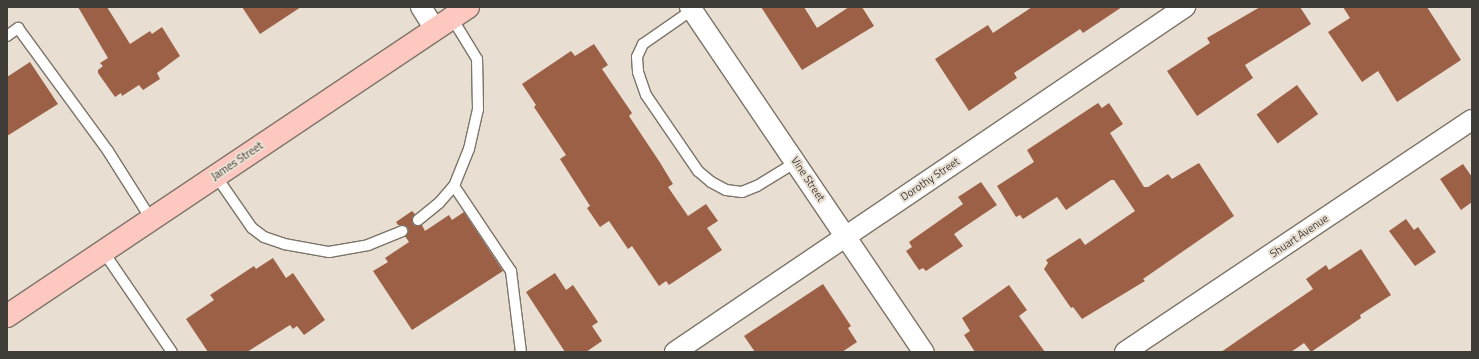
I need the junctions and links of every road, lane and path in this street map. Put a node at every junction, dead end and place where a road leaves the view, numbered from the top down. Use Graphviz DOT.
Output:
graph roads {
  1 [pos="421,7"];
  2 [pos="1185,7"];
  3 [pos="691,9"];
  4 [pos="452,18"];
  5 [pos="7,36"];
  6 [pos="1472,120"];
  7 [pos="796,162"];
  8 [pos="216,176"];
  9 [pos="454,186"];
  10 [pos="151,220"];
  11 [pos="418,220"];
  12 [pos="402,231"];
  13 [pos="847,236"];
  14 [pos="103,251"];
  15 [pos="7,316"];
  16 [pos="172,352"];
  17 [pos="521,352"];
  18 [pos="676,352"];
  19 [pos="924,352"];
  20 [pos="1125,352"];
  1 -- 4 [label="street"];
  2 -- 13 [label="street, Dorothy Street"];
  3 -- 7 [label="street, Vine Street"];
  3 -- 7 [label="lane"];
  4 -- 8 [label="main road, James Street"];
  4 -- 9 [label="lane"];
  5 -- 10 [label="lane"];
  6 -- 20 [label="street, Shuart Avenue"];
  7 -- 13 [label="street, Vine Street"];
  8 -- 10 [label="main road, James Street"];
  8 -- 12 [label="lane"];
  9 -- 11 [label="lane"];
  9 -- 17 [label="lane"];
  10 -- 14 [label="main road, James Street"];
  13 -- 18 [label="street, Dorothy Street"];
  13 -- 19 [label="street, Vine Street"];
  14 -- 15 [label="main road, James Street"];
  14 -- 16 [label="lane"];
}
